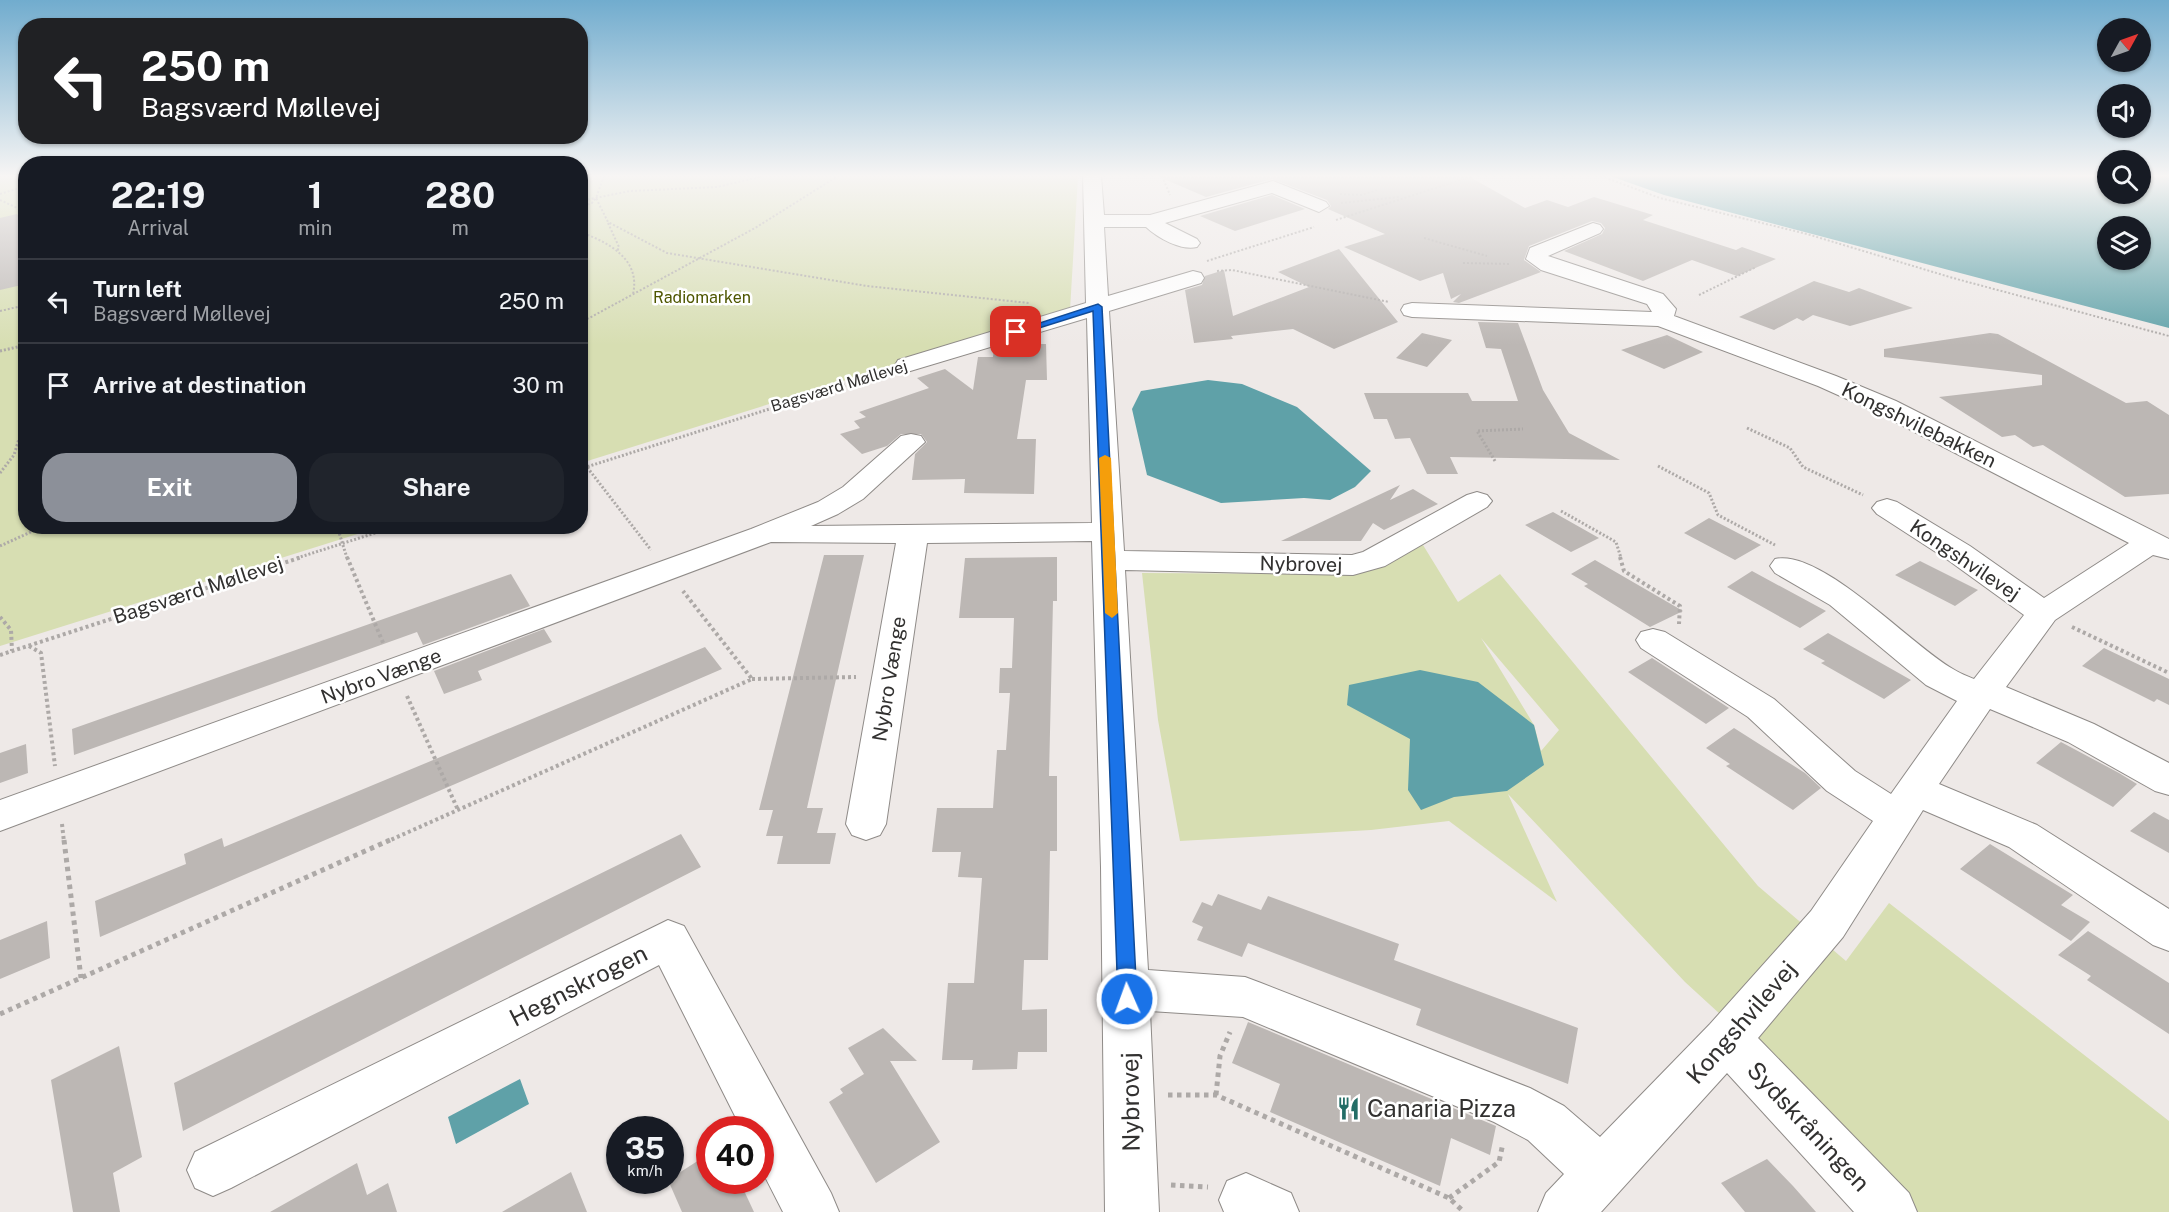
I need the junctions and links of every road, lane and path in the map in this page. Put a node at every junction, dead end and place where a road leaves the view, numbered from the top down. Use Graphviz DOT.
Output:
graph roads {
  1 [pos="613,233"];
  2 [pos="631,233"];
  3 [pos="747,233"];
  4 [pos="1093,233"];
  5 [pos="1168,233"];
  6 [pos="1299,233"];
  7 [pos="1585,233"];
  8 [pos="1801,233"];
  9 [pos="588,236"];
  10 [pos="1424,238"];
  11 [pos="1190,243"];
  12 [pos="617,252"];
  13 [pos="1487,256"];
  14 [pos="698,259"];
  15 [pos="1463,263"];
  16 [pos="1518,264"];
  17 [pos="1756,267"];
  18 [pos="1199,270"];
  19 [pos="1699,295"];
  20 [pos="633,296"];
  21 [pos="18,307"];
  22 [pos="1089,309"];
  23 [pos="1413,310"];
  24 [pos="0,311"];
  25 [pos="588,319"];
  26 [pos="1661,319"];
  27 [pos="2169,336"];
  28 [pos="18,347"];
  29 [pos="0,351"];
  30 [pos="907,366"];
  31 [pos="1747,428"];
  32 [pos="1523,429"];
  33 [pos="18,442"];
  34 [pos="911,442"];
  35 [pos="1495,461"];
  36 [pos="1658,466"];
  37 [pos="588,467"];
  38 [pos="0,473"];
  39 [pos="1477,501"];
  40 [pos="1887,508"];
  41 [pos="1561,511"];
  42 [pos="26,534"];
  43 [pos="338,534"];
  44 [pos="372,534"];
  45 [pos="913,534"];
  46 [pos="762,535"];
  47 [pos="340,544"];
  48 [pos="0,546"];
  49 [pos="1109,546"];
  50 [pos="2160,547"];
  51 [pos="1786,566"];
  52 [pos="666,570"];
  53 [pos="2043,613"];
  54 [pos="0,617"];
  55 [pos="1653,640"];
  56 [pos="12,651"];
  57 [pos="0,655"];
  58 [pos="2169,673"];
  59 [pos="890,677"];
  60 [pos="752,679"];
  61 [pos="1980,693"];
  62 [pos="2169,781"];
  63 [pos="1906,803"];
  64 [pos="0,816"];
  65 [pos="866,824"];
  66 [pos="2169,932"];
  67 [pos="1127,989"];
  68 [pos="1245,997"];
  69 [pos="0,1014"];
  70 [pos="1727,1039"];
  71 [pos="1130,1095"];
  72 [pos="1216,1095"];
  73 [pos="1512,1105"];
  74 [pos="213,1170"];
  75 [pos="1600,1173"];
  76 [pos="1132,1198"];
  77 [pos="1449,1198"];
  78 [pos="1259,1206"];
  79 [pos="812,1212"];
  80 [pos="1464,1212"];
  81 [pos="1565,1212"];
  82 [pos="1890,1212"];
  1 -- 12 [label="path"];
  2 -- 14 [label="path"];
  3 -- 14 [label="path"];
  4 -- 22 [label="street, Nybrovej"];
  5 -- 11 [label="street"];
  6 -- 18 [label="path"];
  7 -- 26 [label="street"];
  8 -- 27 [label="path"];
  9 -- 12 [label="path"];
  10 -- 13 [label="path"];
  12 -- 20 [label="path"];
  14 -- 20 [label="path"];
  14 -- 22 [label="path"];
  15 -- 16 [label="path"];
  17 -- 19 [label="path"];
  18 -- 22 [label="street, Bagsværd Møllevej"];
  18 -- 23 [label="path"];
  20 -- 25 [label="path"];
  21 -- 24 [label="path"];
  22 -- 30 [label="street, Bagsværd Møllevej"];
  22 -- 49 [label="street, Nybrovej"];
  23 -- 26 [label="street, Kongshvilebakken"];
  26 -- 50 [label="street, Kongshvilebakken"];
  28 -- 29 [label="path"];
  30 -- 37 [label="path, Bagsværd Møllevej"];
  31 -- 40 [label="path"];
  32 -- 35 [label="path"];
  33 -- 38 [label="path"];
  34 -- 46 [label="street, Nybro Vænge"];
  36 -- 51 [label="path"];
  37 -- 52 [label="path"];
  39 -- 49 [label="street, Nybrovej"];
  40 -- 53 [label="street, Kongshvilevej"];
  41 -- 55 [label="path"];
  42 -- 48 [label="path"];
  43 -- 47 [label="path"];
  44 -- 47 [label="path, Bagsværd Møllevej"];
  45 -- 46 [label="street, Nybro Vænge"];
  45 -- 49 [label="street, Nybro Vænge"];
  45 -- 59 [label="street, Nybro Vænge"];
  46 -- 52 [label="street, Nybro Vænge"];
  47 -- 56 [label="path, Bagsværd Møllevej"];
  49 -- 67 [label="street, Nybrovej"];
  50 -- 53 [label="street, Kongshvilevej"];
  51 -- 61 [label="street"];
  52 -- 60 [label="path"];
  52 -- 64 [label="street, Nybro Vænge"];
  53 -- 58 [label="path"];
  53 -- 61 [label="street, Kongshvilevej"];
  54 -- 56 [label="path"];
  55 -- 63 [label="street"];
  56 -- 57 [label="path, Bagsværd Møllevej"];
  59 -- 60 [label="path"];
  59 -- 65 [label="street, Nybro Vænge"];
  60 -- 69 [label="path"];
  61 -- 62 [label="street"];
  61 -- 63 [label="street, Kongshvilevej"];
  63 -- 66 [label="street"];
  63 -- 70 [label="street, Kongshvilevej"];
  67 -- 68 [label="street"];
  67 -- 71 [label="street, Nybrovej"];
  68 -- 72 [label="path"];
  68 -- 73 [label="street"];
  70 -- 75 [label="street, Kongshvilevej"];
  70 -- 82 [label="street, Sydskråningen"];
  71 -- 72 [label="path"];
  71 -- 76 [label="street, Nybrovej"];
  72 -- 77 [label="path"];
  73 -- 75 [label="street"];
  73 -- 77 [label="path"];
  74 -- 79 [label="street, Hegnskrogen"];
  75 -- 81 [label="street, Kongshvilevej"];
  76 -- 78 [label="path"];
  77 -- 80 [label="path"];
}
